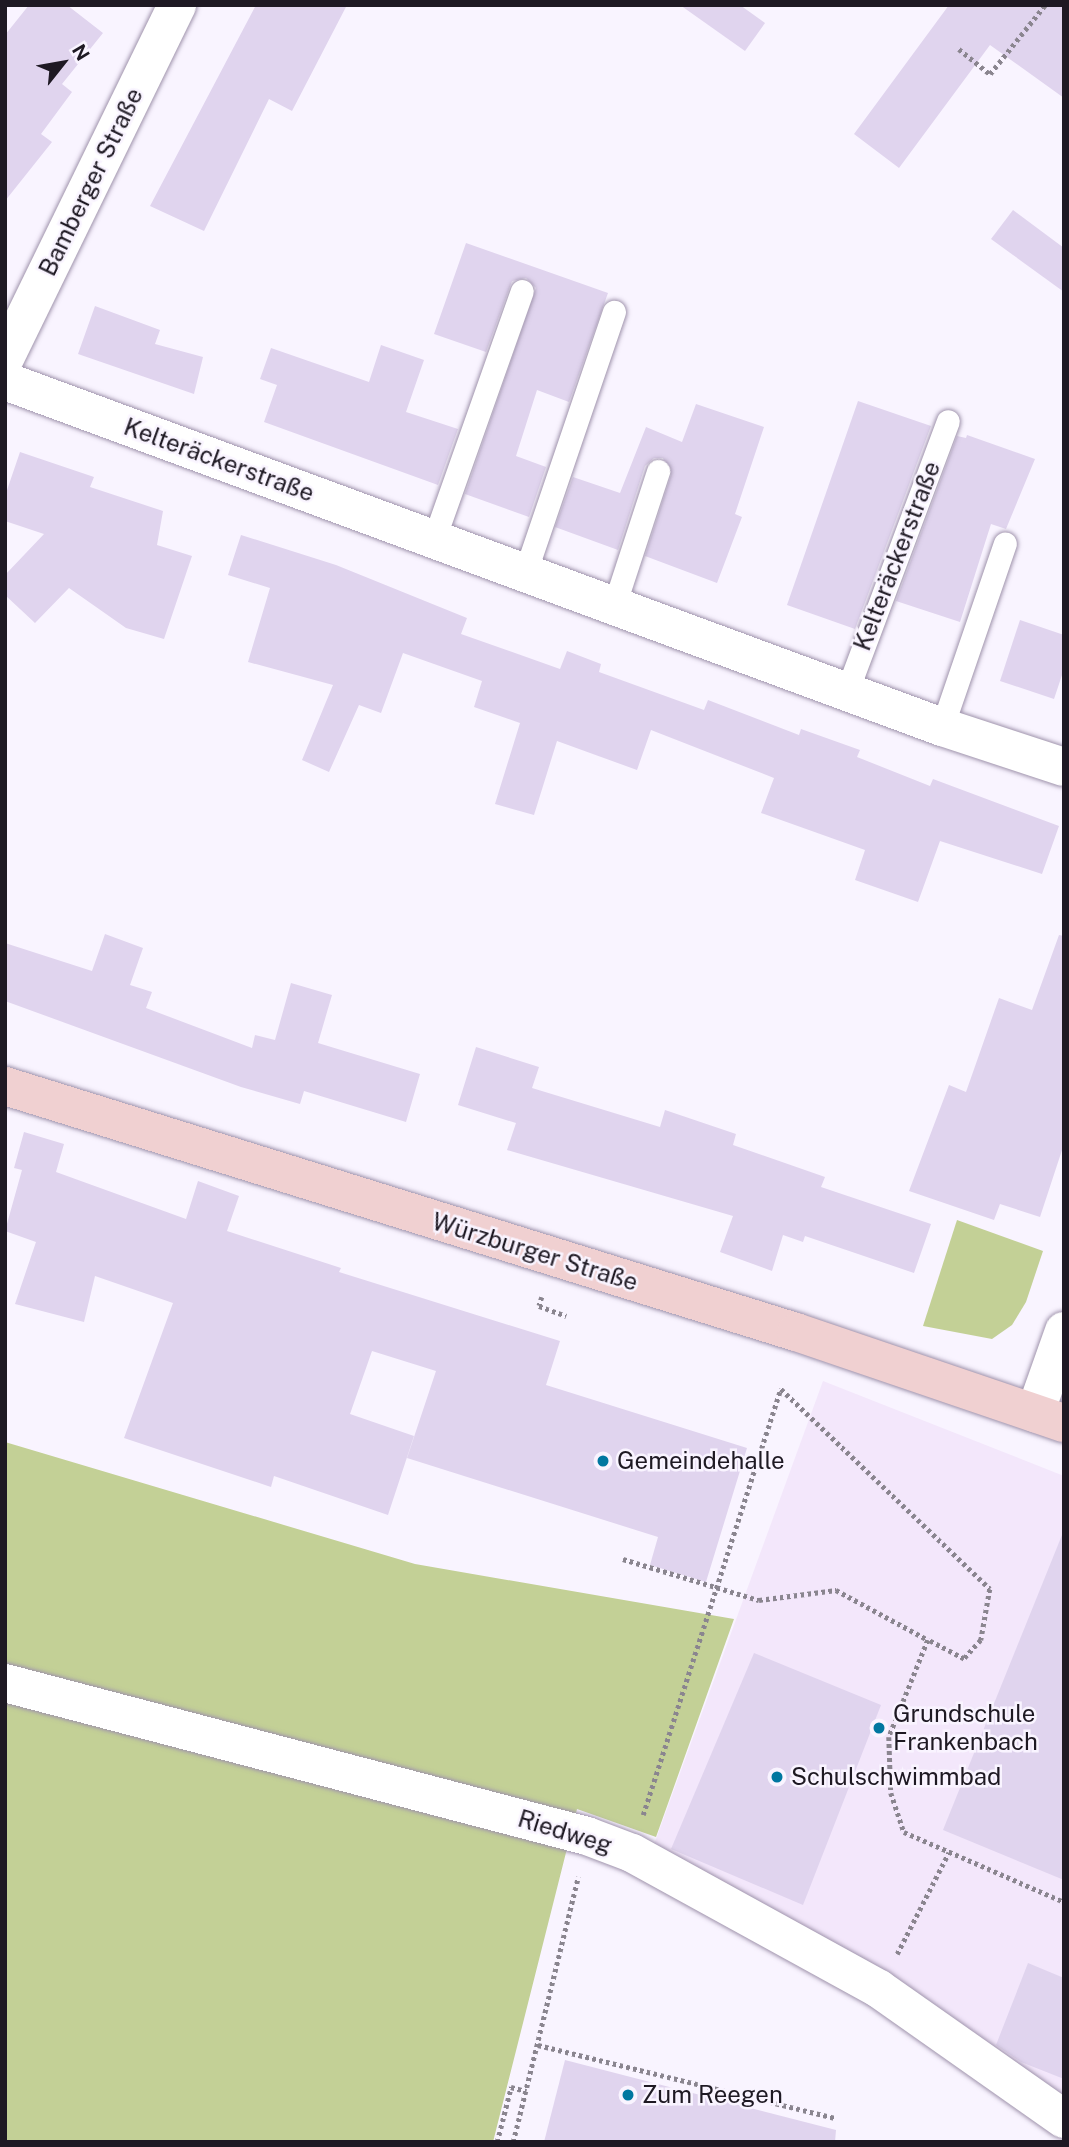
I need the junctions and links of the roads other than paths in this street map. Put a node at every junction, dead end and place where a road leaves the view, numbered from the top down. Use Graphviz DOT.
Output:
graph roads {
  1 [pos="175,6"];
  2 [pos="522,291"];
  3 [pos="614,312"];
  4 [pos="5,358"];
  5 [pos="5,381"];
  6 [pos="948,421"];
  7 [pos="657,471"];
  8 [pos="434,539"];
  9 [pos="1005,543"];
  10 [pos="525,573"];
  11 [pos="614,606"];
  12 [pos="847,691"];
  13 [pos="942,727"];
  14 [pos="1064,768"];
  15 [pos="5,1086"];
  16 [pos="1064,1331"];
  17 [pos="1049,1418"];
  18 [pos="5,1683"];
  19 [pos="1064,2119"];
  1 -- 4 [label="street, Bamberger Straße"];
  2 -- 8 [label="lane"];
  3 -- 10 [label="lane"];
  5 -- 8 [label="street, Kelteräckerstraße"];
  6 -- 12 [label="lane, Kelteräckerstraße"];
  7 -- 11 [label="lane"];
  8 -- 10 [label="street, Kelteräckerstraße"];
  9 -- 13 [label="lane"];
  10 -- 11 [label="street, Kelteräckerstraße"];
  11 -- 12 [label="street, Kelteräckerstraße"];
  12 -- 13 [label="street, Kelteräckerstraße"];
  13 -- 14 [label="street, Kelteräckerstraße"];
  15 -- 17 [label="main road, Würzburger Straße"];
  16 -- 17 [label="street"];
  18 -- 19 [label="street, Riedweg"];
}
